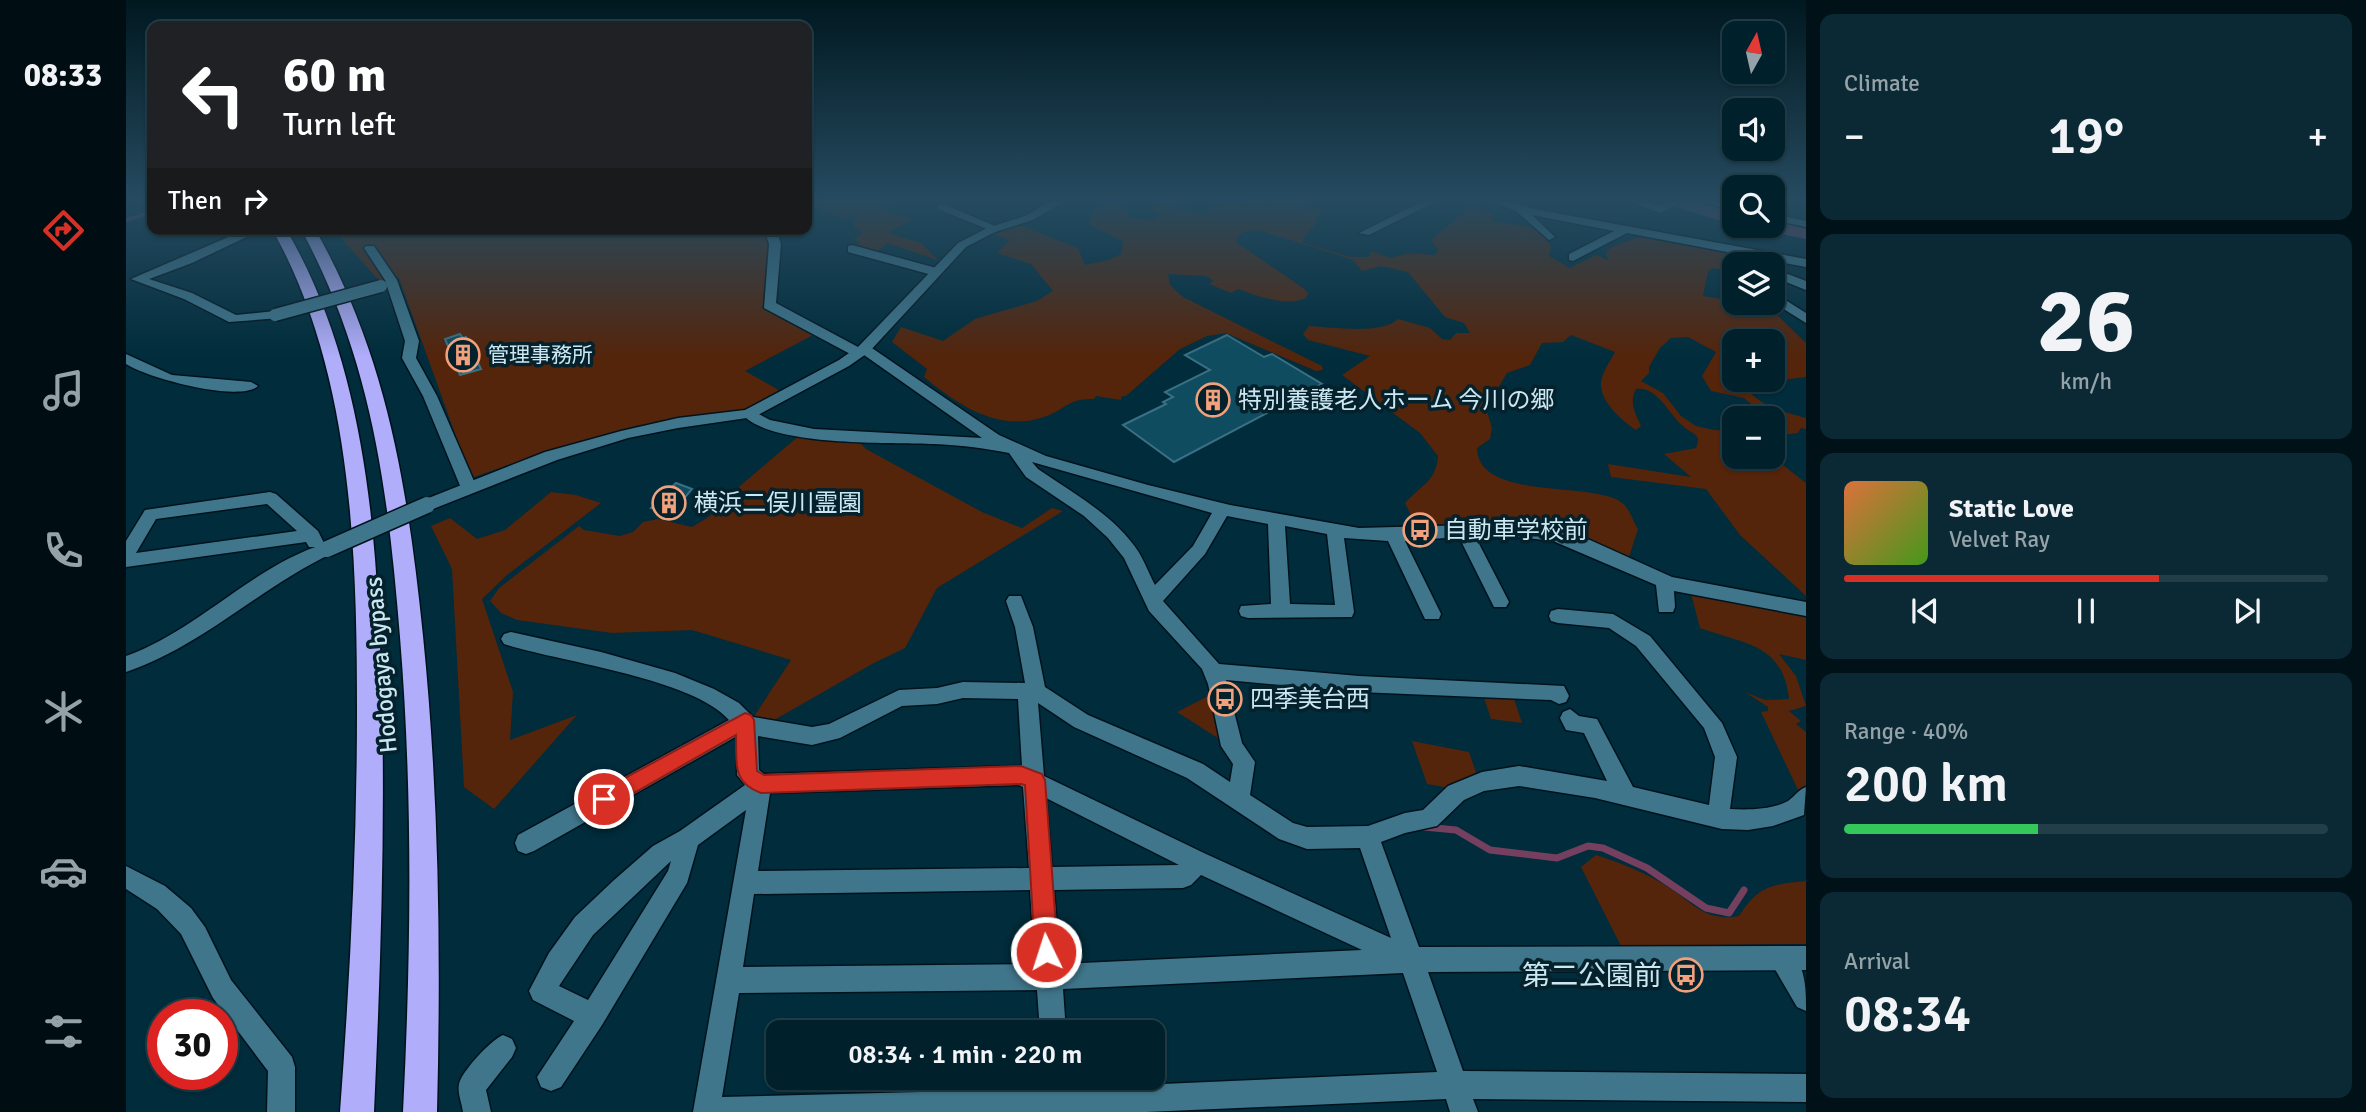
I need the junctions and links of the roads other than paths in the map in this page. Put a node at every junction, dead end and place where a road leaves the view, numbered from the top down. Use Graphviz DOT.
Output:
graph roads {
  1 [pos="202,253"];
  2 [pos="290,253"];
  3 [pos="321,253"];
  4 [pos="372,253"];
  5 [pos="774,253"];
  6 [pos="866,253"];
  7 [pos="954,253"];
  8 [pos="1581,253"];
  9 [pos="1750,253"];
  10 [pos="1573,257"];
  11 [pos="1806,263"];
  12 [pos="936,272"];
  13 [pos="1785,277"];
  14 [pos="387,285"];
  15 [pos="1806,286"];
  16 [pos="1787,304"];
  17 [pos="1806,320"];
  18 [pos="862,351"];
  19 [pos="126,358"];
  20 [pos="251,386"];
  21 [pos="750,414"];
  22 [pos="1014,449"];
  23 [pos="469,488"];
  24 [pos="1222,510"];
  25 [pos="1276,521"];
  26 [pos="1335,531"];
  27 [pos="1465,533"];
  28 [pos="1394,535"];
  29 [pos="320,546"];
  30 [pos="126,558"];
  31 [pos="1665,581"];
  32 [pos="1153,599"];
  33 [pos="1015,601"];
  34 [pos="1500,602"];
  35 [pos="1666,607"];
  36 [pos="1806,609"];
  37 [pos="1248,611"];
  38 [pos="1281,612"];
  39 [pos="1432,614"];
  40 [pos="1558,616"];
  41 [pos="511,639"];
  42 [pos="126,664"];
  43 [pos="1213,671"];
  44 [pos="1031,691"];
  45 [pos="1559,696"];
  46 [pos="1570,718"];
  47 [pos="746,723"];
  48 [pos="1035,780"];
  49 [pos="761,785"];
  50 [pos="1626,796"];
  51 [pos="1806,797"];
  52 [pos="1239,799"];
  53 [pos="1717,818"];
  54 [pos="1368,836"];
  55 [pos="688,839"];
  56 [pos="526,843"];
  57 [pos="1198,862"];
  58 [pos="126,877"];
  59 [pos="1041,878"];
  60 [pos="745,883"];
  61 [pos="1794,958"];
  62 [pos="1412,960"];
  63 [pos="1048,977"];
  64 [pos="729,980"];
  65 [pos="1806,998"];
  66 [pos="593,1016"];
  67 [pos="1052,1020"];
  68 [pos="503,1048"];
  69 [pos="551,1077"];
  70 [pos="1455,1085"];
  71 [pos="1806,1088"];
  72 [pos="1058,1097"];
  73 [pos="281,1112"];
  74 [pos="357,1112"];
  75 [pos="420,1112"];
  76 [pos="477,1112"];
  77 [pos="1464,1112"];
  1 -- 14 [label="street, bridge"];
  2 -- 74 [label="highway, Hodogaya bypass"];
  3 -- 75 [label="highway, Hodogaya bypass"];
  4 -- 14 [label="street"];
  5 -- 18 [label="street"];
  6 -- 12 [label="street"];
  7 -- 12 [label="street"];
  8 -- 10 [label="street"];
  9 -- 11 [label="street"];
  12 -- 18 [label="street"];
  13 -- 15 [label="street"];
  14 -- 23 [label="street"];
  16 -- 17 [label="street"];
  18 -- 21 [label="street"];
  18 -- 22 [label="street"];
  19 -- 20 [label="street"];
  21 -- 22 [label="street"];
  21 -- 23 [label="street"];
  22 -- 24 [label="street"];
  22 -- 32 [label="street"];
  23 -- 29 [label="street, bridge"];
  24 -- 25 [label="street"];
  24 -- 32 [label="street"];
  25 -- 26 [label="street"];
  25 -- 38 [label="street"];
  26 -- 28 [label="street"];
  26 -- 38 [label="street"];
  27 -- 28 [label="street"];
  27 -- 31 [label="street"];
  27 -- 34 [label="street"];
  28 -- 39 [label="street"];
  29 -- 30 [label="street"];
  29 -- 30 [label="street"];
  29 -- 42 [label="street"];
  31 -- 35 [label="street"];
  31 -- 36 [label="street"];
  32 -- 43 [label="street"];
  33 -- 44 [label="street"];
  37 -- 38 [label="street"];
  40 -- 53 [label="street"];
  41 -- 47 [label="street"];
  43 -- 45 [label="street"];
  43 -- 52 [label="street"];
  44 -- 47 [label="street"];
  44 -- 48 [label="street"];
  44 -- 52 [label="street"];
  46 -- 50 [label="street"];
  47 -- 49 [label="street"];
  47 -- 56 [label="street"];
  48 -- 49 [label="street"];
  48 -- 57 [label="street"];
  48 -- 59 [label="street"];
  49 -- 55 [label="street"];
  49 -- 60 [label="street"];
  50 -- 53 [label="street"];
  50 -- 54 [label="street"];
  51 -- 53 [label="street"];
  52 -- 54 [label="street"];
  54 -- 62 [label="street"];
  55 -- 66 [label="street"];
  55 -- 66 [label="street"];
  57 -- 59 [label="street"];
  57 -- 62 [label="street"];
  58 -- 73 [label="street"];
  59 -- 60 [label="street"];
  59 -- 63 [label="street"];
  60 -- 64 [label="street"];
  61 -- 62 [label="street"];
  61 -- 65 [label="street"];
  62 -- 63 [label="street"];
  62 -- 70 [label="street"];
  63 -- 64 [label="street"];
  63 -- 67 [label="street"];
  64 -- 72 [label="street"];
  66 -- 69 [label="street"];
  68 -- 76 [label="street"];
  70 -- 71 [label="street"];
  70 -- 72 [label="street"];
  70 -- 77 [label="street"];
}
